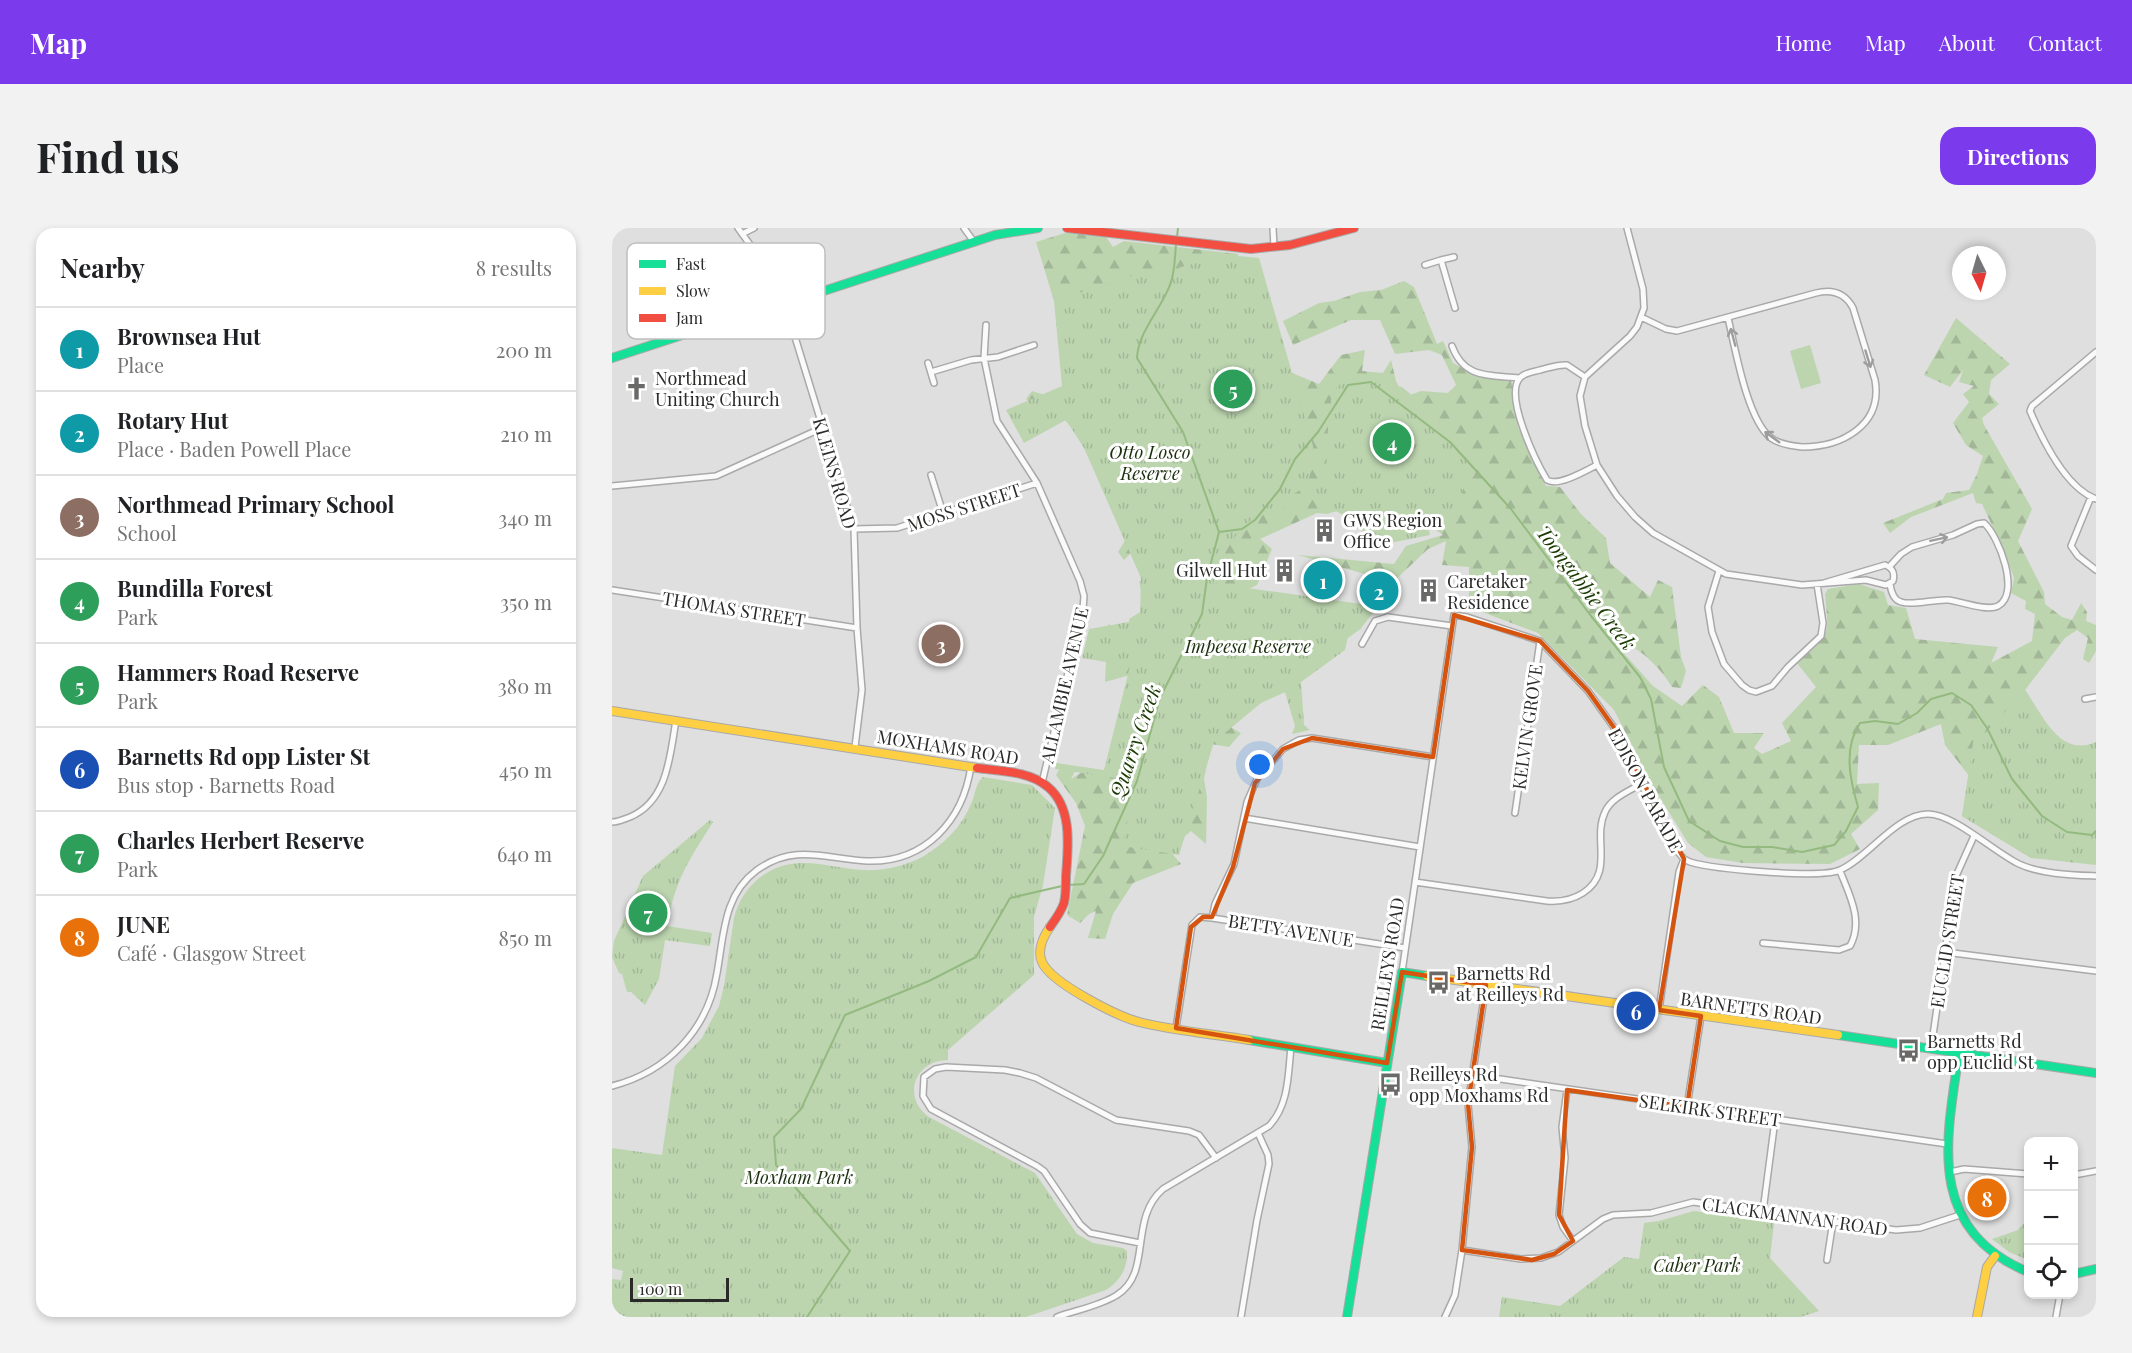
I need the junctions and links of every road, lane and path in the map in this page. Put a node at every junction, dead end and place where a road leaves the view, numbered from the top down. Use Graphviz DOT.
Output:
graph roads {
  1 [pos="738,228"];
  2 [pos="754,228"];
  3 [pos="964,228"];
  4 [pos="1038,228"];
  5 [pos="1067,228"];
  6 [pos="1273,228"];
  7 [pos="1354,228"];
  8 [pos="1627,228"];
  9 [pos="742,234"];
  10 [pos="974,242"];
  11 [pos="749,243"];
  12 [pos="1274,248"];
  13 [pos="1454,257"];
  14 [pos="1441,260"];
  15 [pos="1425,265"];
  16 [pos="825,291"];
  17 [pos="1455,308"];
  18 [pos="1641,317"];
  19 [pos="1728,318"];
  20 [pos="986,325"];
  21 [pos="670,339"];
  22 [pos="795,339"];
  23 [pos="1034,345"];
  24 [pos="1452,346"];
  25 [pos="2096,352"];
  26 [pos="612,358"];
  27 [pos="984,358"];
  28 [pos="928,363"];
  29 [pos="931,372"];
  30 [pos="1585,377"];
  31 [pos="1519,378"];
  32 [pos="934,382"];
  33 [pos="822,428"];
  34 [pos="1597,465"];
  35 [pos="931,475"];
  36 [pos="1037,483"];
  37 [pos="612,486"];
  38 [pos="2093,498"];
  39 [pos="943,513"];
  40 [pos="854,529"];
  41 [pos="1889,567"];
  42 [pos="2096,570"];
  43 [pos="1719,571"];
  44 [pos="1824,583"];
  45 [pos="1818,584"];
  46 [pos="1890,584"];
  47 [pos="612,590"];
  48 [pos="1454,615"];
  49 [pos="1452,626"];
  50 [pos="857,628"];
  51 [pos="1539,641"];
  52 [pos="1362,644"];
  53 [pos="2096,697"];
  54 [pos="2085,699"];
  55 [pos="612,711"];
  56 [pos="676,720"];
  57 [pos="855,747"];
  58 [pos="1433,757"];
  59 [pos="971,766"];
  60 [pos="1042,783"];
  61 [pos="1641,784"];
  62 [pos="1515,813"];
  63 [pos="1244,819"];
  64 [pos="612,822"];
  65 [pos="1974,836"];
  66 [pos="1420,846"];
  67 [pos="1684,860"];
  68 [pos="1840,871"];
  69 [pos="2096,876"];
  70 [pos="1415,882"];
  71 [pos="1212,918"];
  72 [pos="1763,943"];
  73 [pos="1405,948"];
  74 [pos="1945,952"];
  75 [pos="2096,971"];
  76 [pos="1401,972"];
  77 [pos="1486,985"];
  78 [pos="1659,1010"];
  79 [pos="1701,1016"];
  80 [pos="1176,1028"];
  81 [pos="1291,1047"];
  82 [pos="1931,1049"];
  83 [pos="1959,1053"];
  84 [pos="1387,1063"];
  85 [pos="2096,1073"];
  86 [pos="1473,1075"];
  87 [pos="612,1086"];
  88 [pos="1567,1090"];
  89 [pos="1687,1107"];
  90 [pos="1775,1120"];
  91 [pos="1258,1132"];
  92 [pos="1947,1144"];
  93 [pos="1216,1158"];
  94 [pos="2096,1171"];
  95 [pos="1950,1172"];
  96 [pos="2024,1174"];
  97 [pos="2078,1174"];
  98 [pos="1762,1211"];
  99 [pos="1960,1215"];
  100 [pos="1833,1221"];
  101 [pos="1573,1241"];
  102 [pos="1140,1243"];
  103 [pos="1462,1250"];
  104 [pos="1995,1256"];
  105 [pos="1827,1260"];
  106 [pos="2096,1269"];
  107 [pos="2024,1270"];
  108 [pos="2078,1273"];
  109 [pos="2059,1299"];
  110 [pos="1057,1317"];
  111 [pos="1241,1317"];
  112 [pos="1347,1317"];
  113 [pos="1445,1317"];
  114 [pos="1977,1317"];
  115 [pos="2056,1317"];
  1 -- 9 [label="street"];
  2 -- 9 [label="street"];
  3 -- 10 [label="street"];
  4 -- 10 [label="street"];
  5 -- 12 [label="street"];
  6 -- 12 [label="street"];
  7 -- 12 [label="street"];
  8 -- 18 [label="street"];
  9 -- 11 [label="street"];
  10 -- 16 [label="street"];
  13 -- 14 [label="street"];
  14 -- 15 [label="street"];
  14 -- 17 [label="street"];
  18 -- 19 [label="street"];
  18 -- 30 [label="street"];
  19 -- 19 [label="street, one-way"];
  20 -- 27 [label="street, ALLAMBIE AVENUE"];
  21 -- 26 [label="street"];
  22 -- 33 [label="street, KLEINS ROAD"];
  23 -- 27 [label="street"];
  24 -- 31 [label="street"];
  25 -- 38 [label="street"];
  27 -- 29 [label="street"];
  27 -- 36 [label="street, ALLAMBIE AVENUE"];
  28 -- 29 [label="street"];
  29 -- 32 [label="street"];
  30 -- 31 [label="street"];
  30 -- 34 [label="street"];
  31 -- 34 [label="street"];
  33 -- 37 [label="street"];
  33 -- 40 [label="street, KLEINS ROAD"];
  34 -- 43 [label="street"];
  35 -- 39 [label="street"];
  36 -- 39 [label="street, MOSS STREET"];
  36 -- 60 [label="street, ALLAMBIE AVENUE"];
  38 -- 42 [label="street"];
  39 -- 40 [label="street, MOSS STREET"];
  40 -- 50 [label="street, KLEINS ROAD"];
  41 -- 44 [label="street"];
  41 -- 46 [label="street"];
  41 -- 46 [label="street, one-way"];
  43 -- 45 [label="street"];
  43 -- 45 [label="street"];
  44 -- 45 [label="street"];
  44 -- 46 [label="street"];
  47 -- 50 [label="street, THOMAS STREET"];
  48 -- 49 [label="street, REILLEYS ROAD"];
  48 -- 51 [label="street, EDISON PARADE"];
  49 -- 52 [label="street"];
  49 -- 58 [label="street, REILLEYS ROAD"];
  50 -- 57 [label="street, KLEINS ROAD"];
  51 -- 61 [label="street, EDISON PARADE"];
  51 -- 62 [label="street, KELVIN GROVE"];
  53 -- 54 [label="street"];
  55 -- 56 [label="street, MOXHAMS ROAD"];
  56 -- 57 [label="street, MOXHAMS ROAD"];
  56 -- 64 [label="street"];
  57 -- 59 [label="street, MOXHAMS ROAD"];
  58 -- 63 [label="street"];
  58 -- 66 [label="street, REILLEYS ROAD"];
  59 -- 60 [label="street, MOXHAMS ROAD"];
  59 -- 87 [label="street"];
  60 -- 80 [label="street"];
  61 -- 67 [label="street, EDISON PARADE"];
  61 -- 70 [label="street"];
  63 -- 66 [label="street"];
  63 -- 71 [label="street"];
  65 -- 68 [label="street"];
  65 -- 69 [label="street"];
  65 -- 74 [label="street, EUCLID STREET"];
  66 -- 70 [label="street, REILLEYS ROAD"];
  67 -- 68 [label="street, EDISON PARADE"];
  67 -- 78 [label="street"];
  68 -- 72 [label="street"];
  70 -- 73 [label="street, REILLEYS ROAD"];
  71 -- 73 [label="street, BETTY AVENUE"];
  71 -- 80 [label="street"];
  73 -- 76 [label="street, REILLEYS ROAD"];
  74 -- 75 [label="street"];
  74 -- 82 [label="street, EUCLID STREET"];
  76 -- 77 [label="street, BARNETTS ROAD"];
  76 -- 84 [label="street, REILLEYS ROAD"];
  77 -- 78 [label="street, BARNETTS ROAD"];
  77 -- 86 [label="street"];
  78 -- 79 [label="street, BARNETTS ROAD"];
  79 -- 82 [label="street, BARNETTS ROAD"];
  79 -- 89 [label="street"];
  80 -- 81 [label="street"];
  81 -- 84 [label="street"];
  81 -- 91 [label="street"];
  82 -- 83 [label="street, BARNETTS ROAD"];
  83 -- 85 [label="street, BARNETTS ROAD"];
  83 -- 92 [label="street"];
  84 -- 112 [label="street, REILLEYS ROAD"];
  86 -- 88 [label="street, SELKIRK STREET"];
  86 -- 103 [label="street"];
  88 -- 89 [label="street, SELKIRK STREET"];
  88 -- 101 [label="street"];
  89 -- 90 [label="street, SELKIRK STREET"];
  90 -- 92 [label="street, SELKIRK STREET"];
  90 -- 98 [label="street"];
  91 -- 93 [label="street"];
  91 -- 111 [label="street"];
  92 -- 95 [label="street"];
  93 -- 102 [label="street"];
  93 -- 102 [label="street"];
  94 -- 97 [label="street"];
  95 -- 96 [label="street"];
  95 -- 99 [label="street"];
  98 -- 100 [label="street, CLACKMANNAN ROAD"];
  98 -- 101 [label="street, CLACKMANNAN ROAD"];
  99 -- 100 [label="street, CLACKMANNAN ROAD"];
  99 -- 104 [label="street"];
  100 -- 105 [label="street"];
  101 -- 103 [label="street, CLACKMANNAN ROAD"];
  102 -- 110 [label="street"];
  103 -- 113 [label="street"];
  104 -- 107 [label="street"];
  104 -- 114 [label="street"];
  106 -- 108 [label="street"];
  109 -- 115 [label="street"];
}
